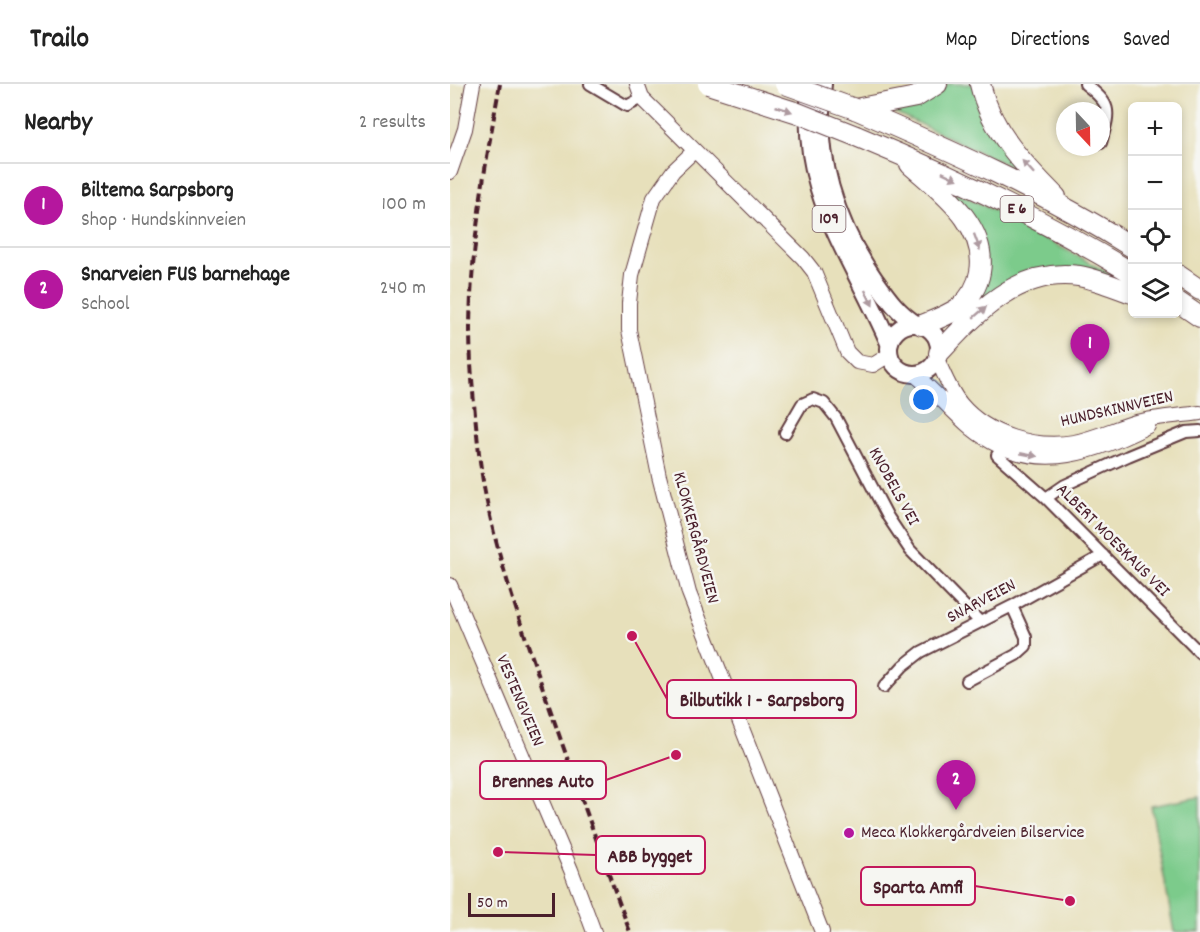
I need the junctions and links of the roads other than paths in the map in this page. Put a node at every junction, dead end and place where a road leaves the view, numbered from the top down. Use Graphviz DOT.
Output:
graph roads {
  1 [pos="473,84"];
  2 [pos="590,84"];
  3 [pos="637,84"];
  4 [pos="708,84"];
  5 [pos="786,84"];
  6 [pos="811,84"];
  7 [pos="823,84"];
  8 [pos="937,84"];
  9 [pos="980,84"];
  10 [pos="1085,84"];
  11 [pos="642,98"];
  12 [pos="1105,102"];
  13 [pos="855,109"];
  14 [pos="694,151"];
  15 [pos="896,152"];
  16 [pos="450,172"];
  17 [pos="1068,210"];
  18 [pos="1128,245"];
  19 [pos="1128,271"];
  20 [pos="1182,278"];
  21 [pos="1200,290"];
  22 [pos="1128,292"];
  23 [pos="1182,305"];
  24 [pos="1182,311"];
  25 [pos="1200,318"];
  26 [pos="919,324"];
  27 [pos="889,349"];
  28 [pos="938,356"];
  29 [pos="914,374"];
  30 [pos="1200,413"];
  31 [pos="1162,418"];
  32 [pos="1200,431"];
  33 [pos="785,433"];
  34 [pos="997,455"];
  35 [pos="1046,498"];
  36 [pos="1102,555"];
  37 [pos="450,585"];
  38 [pos="1012,606"];
  39 [pos="980,622"];
  40 [pos="1200,653"];
  41 [pos="967,681"];
  42 [pos="884,687"];
  43 [pos="594,932"];
  44 [pos="822,932"];
  1 -- 16 [label="street"];
  2 -- 11 [label="street"];
  3 -- 11 [label="street"];
  4 -- 15 [label="highway, E 6, one-way, bridge"];
  5 -- 13 [label="highway, E 6, bridge"];
  6 -- 27 [label="main road, 109, one-way"];
  7 -- 26 [label="main road, 109"];
  8 -- 13 [label="highway"];
  17 -- 9 [label="highway, E 6, one-way"];
  10 -- 12 [label="street"];
  11 -- 14 [label="street"];
  13 -- 17 [label="highway, E 6"];
  14 -- 27 [label="street"];
  14 -- 44 [label="street, KLOKKERGÅRDVEIEN"];
  15 -- 19 [label="highway, E 6, one-way"];
  15 -- 26 [label="highway, E 6, one-way"];
  17 -- 18 [label="highway, E 6"];
  20 -- 21 [label="highway"];
  28 -- 22 [label="highway, one-way"];
  23 -- 25 [label="highway"];
  24 -- 25 [label="highway"];
  26 -- 27 [label="main road"];
  26 -- 28 [label="main road, 109"];
  27 -- 29 [label="main road, 109"];
  28 -- 29 [label="main road"];
  28 -- 31 [label="street, HUNDSKINNVEIEN"];
  29 -- 31 [label="street, one-way"];
  30 -- 31 [label="street, HUNDSKINNVEIEN"];
  32 -- 35 [label="street"];
  33 -- 39 [label="street, KNOBELS VEI"];
  34 -- 35 [label="street, ALBERT MOESKAUS VEI"];
  35 -- 36 [label="street, ALBERT MOESKAUS VEI"];
  36 -- 38 [label="street, SNARVEIEN"];
  36 -- 40 [label="street, ALBERT MOESKAUS VEI"];
  37 -- 43 [label="street, VESTENGVEIEN"];
  38 -- 39 [label="street, SNARVEIEN"];
  38 -- 41 [label="street"];
  39 -- 42 [label="street, SNARVEIEN"];
}
